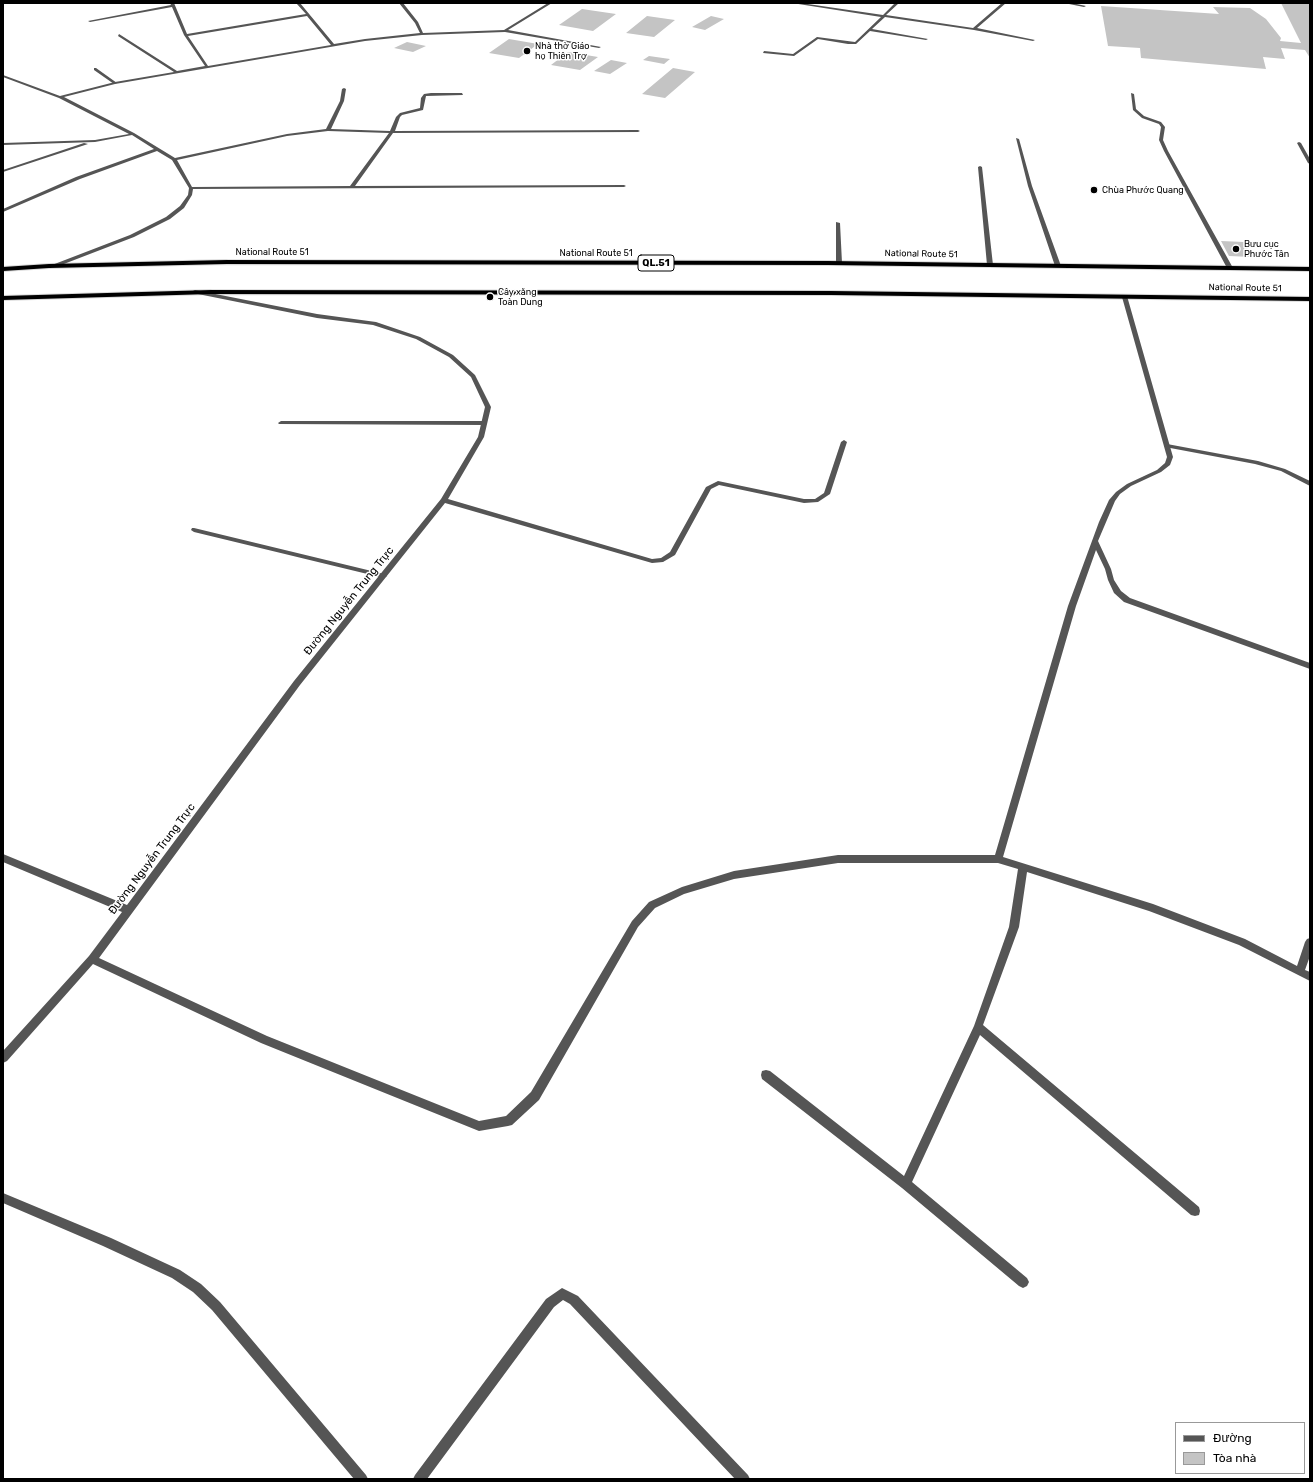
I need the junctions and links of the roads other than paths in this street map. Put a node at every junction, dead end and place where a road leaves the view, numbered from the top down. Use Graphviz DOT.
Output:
graph roads {
  1 [pos="298,3"];
  2 [pos="401,3"];
  3 [pos="550,3"];
  4 [pos="794,3"];
  5 [pos="897,3"];
  6 [pos="1004,3"];
  7 [pos="1066,3"];
  8 [pos="173,5"];
  9 [pos="1084,6"];
  10 [pos="309,15"];
  11 [pos="882,16"];
  12 [pos="90,21"];
  13 [pos="974,29"];
  14 [pos="869,30"];
  15 [pos="505,31"];
  16 [pos="422,34"];
  17 [pos="119,35"];
  18 [pos="186,35"];
  19 [pos="926,39"];
  20 [pos="1033,40"];
  21 [pos="333,45"];
  22 [pos="599,47"];
  23 [pos="764,52"];
  24 [pos="207,67"];
  25 [pos="95,68"];
  26 [pos="175,71"];
  27 [pos="3,76"];
  28 [pos="115,82"];
  29 [pos="344,89"];
  30 [pos="462,94"];
  31 [pos="1132,94"];
  32 [pos="60,97"];
  33 [pos="328,130"];
  34 [pos="638,131"];
  35 [pos="392,132"];
  36 [pos="133,134"];
  37 [pos="1017,139"];
  38 [pos="95,141"];
  39 [pos="1299,143"];
  40 [pos="3,144"];
  41 [pos="158,149"];
  42 [pos="174,159"];
  43 [pos="1310,163"];
  44 [pos="980,167"];
  45 [pos="3,171"];
  46 [pos="624,186"];
  47 [pos="191,188"];
  48 [pos="351,188"];
  49 [pos="3,211"];
  50 [pos="838,222"];
  51 [pos="839,263"];
  52 [pos="990,265"];
  53 [pos="54,266"];
  54 [pos="1058,266"];
  55 [pos="1230,268"];
  56 [pos="3,269"];
  57 [pos="1310,269"];
  58 [pos="195,292"];
  59 [pos="1125,297"];
  60 [pos="3,298"];
  61 [pos="1310,299"];
  62 [pos="281,423"];
  63 [pos="484,423"];
  64 [pos="844,442"];
  65 [pos="1166,446"];
  66 [pos="1310,484"];
  67 [pos="444,500"];
  68 [pos="194,530"];
  69 [pos="1095,541"];
  70 [pos="384,576"];
  71 [pos="1310,666"];
  72 [pos="3,858"];
  73 [pos="998,859"];
  74 [pos="1023,866"];
  75 [pos="128,910"];
  76 [pos="1310,942"];
  77 [pos="92,959"];
  78 [pos="1300,972"];
  79 [pos="1310,977"];
  80 [pos="978,1027"];
  81 [pos="3,1058"];
  82 [pos="766,1075"];
  83 [pos="906,1184"];
  84 [pos="3,1198"];
  85 [pos="1195,1210"];
  86 [pos="1023,1282"];
  87 [pos="362,1479"];
  88 [pos="419,1479"];
  89 [pos="744,1479"];
  1 -- 10 [label="street"];
  2 -- 16 [label="street"];
  3 -- 15 [label="street"];
  4 -- 11 [label="street"];
  5 -- 11 [label="street"];
  6 -- 13 [label="street"];
  7 -- 9 [label="street"];
  8 -- 12 [label="street"];
  8 -- 18 [label="street"];
  10 -- 18 [label="street"];
  10 -- 21 [label="street"];
  11 -- 13 [label="street"];
  11 -- 14 [label="street"];
  13 -- 20 [label="street"];
  14 -- 19 [label="street"];
  14 -- 23 [label="street"];
  15 -- 16 [label="street"];
  15 -- 22 [label="street"];
  16 -- 21 [label="street"];
  17 -- 26 [label="street"];
  18 -- 24 [label="street"];
  21 -- 24 [label="street"];
  24 -- 26 [label="street"];
  25 -- 28 [label="street"];
  26 -- 28 [label="street"];
  27 -- 32 [label="street"];
  28 -- 32 [label="street"];
  29 -- 33 [label="street"];
  30 -- 35 [label="street"];
  31 -- 55 [label="street"];
  32 -- 36 [label="street"];
  33 -- 35 [label="street"];
  33 -- 42 [label="street"];
  34 -- 35 [label="street"];
  35 -- 48 [label="street"];
  36 -- 38 [label="street"];
  36 -- 41 [label="street"];
  37 -- 54 [label="street"];
  38 -- 40 [label="street"];
  38 -- 45 [label="street"];
  39 -- 43 [label="street"];
  41 -- 42 [label="street"];
  41 -- 49 [label="street"];
  42 -- 47 [label="street"];
  44 -- 52 [label="street"];
  46 -- 48 [label="street"];
  47 -- 48 [label="street"];
  47 -- 53 [label="street"];
  50 -- 51 [label="street"];
  51 -- 52 [label="highway, National Route 51 / QL.51"];
  51 -- 53 [label="highway, National Route 51 / QL.51"];
  52 -- 54 [label="highway, National Route 51 / QL.51"];
  53 -- 56 [label="highway, National Route 51 / QL.51"];
  54 -- 55 [label="highway, National Route 51 / QL.51"];
  55 -- 57 [label="highway, National Route 51 / QL.51"];
  58 -- 59 [label="highway, National Route 51"];
  58 -- 60 [label="highway, National Route 51"];
  58 -- 63 [label="street, Đường Nguyễn Trung Trực"];
  59 -- 61 [label="highway, National Route 51"];
  59 -- 65 [label="street"];
  62 -- 63 [label="street"];
  63 -- 67 [label="street, Đường Nguyễn Trung Trực"];
  64 -- 67 [label="street"];
  65 -- 66 [label="street"];
  65 -- 69 [label="street"];
  67 -- 70 [label="street, Đường Nguyễn Trung Trực"];
  68 -- 70 [label="street"];
  69 -- 71 [label="street"];
  69 -- 73 [label="street"];
  70 -- 75 [label="street, Đường Nguyễn Trung Trực"];
  72 -- 75 [label="street"];
  73 -- 74 [label="street"];
  73 -- 77 [label="street"];
  74 -- 78 [label="street"];
  74 -- 80 [label="street"];
  75 -- 77 [label="street, Đường Nguyễn Trung Trực"];
  76 -- 78 [label="street"];
  77 -- 81 [label="street, Đường Nguyễn Trung Trực"];
  78 -- 79 [label="street"];
  80 -- 83 [label="street"];
  80 -- 85 [label="street"];
  82 -- 83 [label="street"];
  83 -- 86 [label="street"];
  84 -- 87 [label="street"];
  88 -- 89 [label="street"];
}
